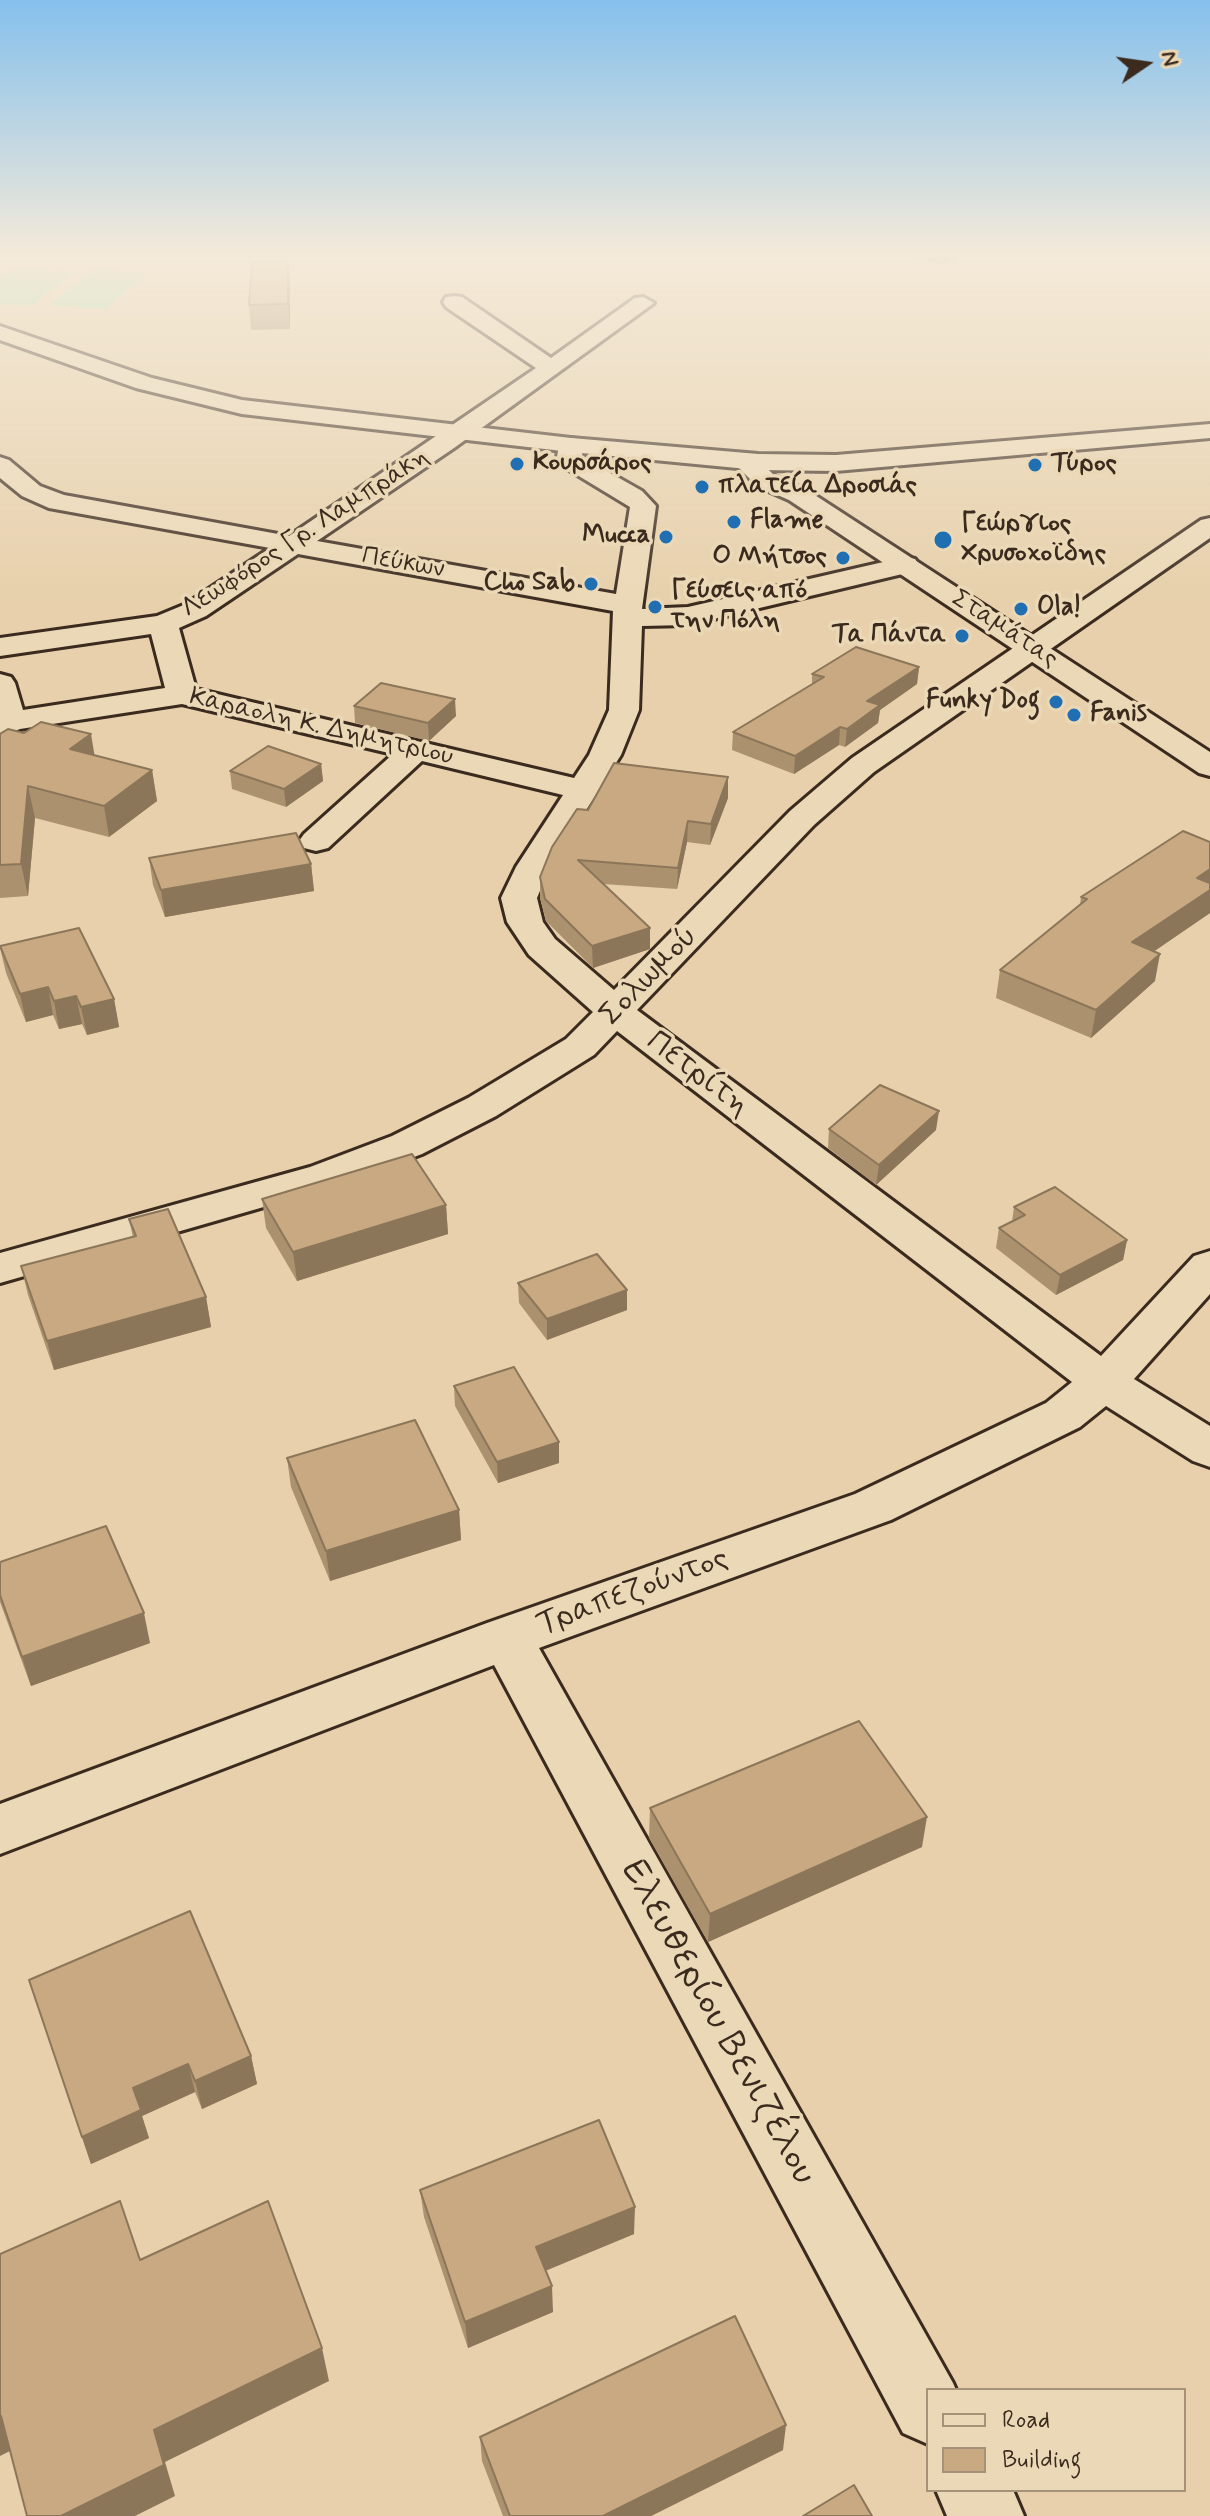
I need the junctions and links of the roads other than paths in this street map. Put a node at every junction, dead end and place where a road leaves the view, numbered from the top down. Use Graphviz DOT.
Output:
graph roads {
  1 [pos="111,371"];
  2 [pos="546,371"];
  3 [pos="1202,430"];
  4 [pos="457,433"];
  5 [pos="571,445"];
  6 [pos="757,462"];
  7 [pos="0,465"];
  8 [pos="31,491"];
  9 [pos="0,497"];
  10 [pos="1210,526"];
  11 [pos="295,544"];
  12 [pos="905,565"];
  13 [pos="627,612"];
  14 [pos="163,624"];
  15 [pos="0,647"];
  16 [pos="1032,649"];
  17 [pos="0,683"];
  18 [pos="182,695"];
  19 [pos="6,724"];
  20 [pos="416,750"];
  21 [pos="1210,766"];
  22 [pos="581,789"];
  23 [pos="316,841"];
  24 [pos="617,1013"];
  25 [pos="1210,1266"];
  26 [pos="0,1268"];
  27 [pos="1104,1382"];
  28 [pos="1210,1449"];
  29 [pos="506,1638"];
  30 [pos="0,1829"];
  31 [pos="926,2404"];
  32 [pos="974,2492"];
  33 [pos="987,2516"];
  1 -- 4 [label="street"];
  2 -- 4 [label="street, Λεωφόρος Γρ. Λαμπράκη"];
  3 -- 6 [label="street"];
  4 -- 5 [label="street"];
  4 -- 11 [label="street, Λεωφόρος Γρ. Λαμπράκη"];
  5 -- 6 [label="street"];
  5 -- 13 [label="street, Πετρίτη"];
  6 -- 12 [label="street, Σταμάτας"];
  7 -- 8 [label="street, Πεύκων"];
  8 -- 9 [label="street"];
  8 -- 11 [label="street, Πεύκων"];
  10 -- 16 [label="street, Σολωμού"];
  11 -- 13 [label="street, Πεύκων"];
  11 -- 14 [label="street, Λεωφόρος Γρ. Λαμπράκη"];
  12 -- 13 [label="street, Πεύκων"];
  12 -- 16 [label="street, Σταμάτας"];
  13 -- 22 [label="street, Πετρίτη"];
  14 -- 15 [label="street, Λεωφόρος Γρ. Λαμπράκη"];
  14 -- 18 [label="street"];
  16 -- 21 [label="street, Σταμάτας"];
  16 -- 24 [label="street, Σολωμού"];
  17 -- 19 [label="street"];
  18 -- 19 [label="street, Καραολη Κ. Δημητριου"];
  18 -- 20 [label="street, Καραολη Κ. Δημητριου"];
  20 -- 22 [label="street, Καραολη Κ. Δημητριου"];
  20 -- 23 [label="street"];
  22 -- 24 [label="street, Πετρίτη"];
  24 -- 26 [label="street, Σολωμού"];
  24 -- 27 [label="street, Πετρίτη"];
  25 -- 27 [label="street, Τραπεζούντος"];
  27 -- 28 [label="street, Πετρίτη"];
  27 -- 29 [label="street, Τραπεζούντος"];
  29 -- 30 [label="street, Τραπεζούντος"];
  29 -- 31 [label="street, Ελευθερίου Βενιζέλου"];
  32 -- 33 [label="street"];
}
